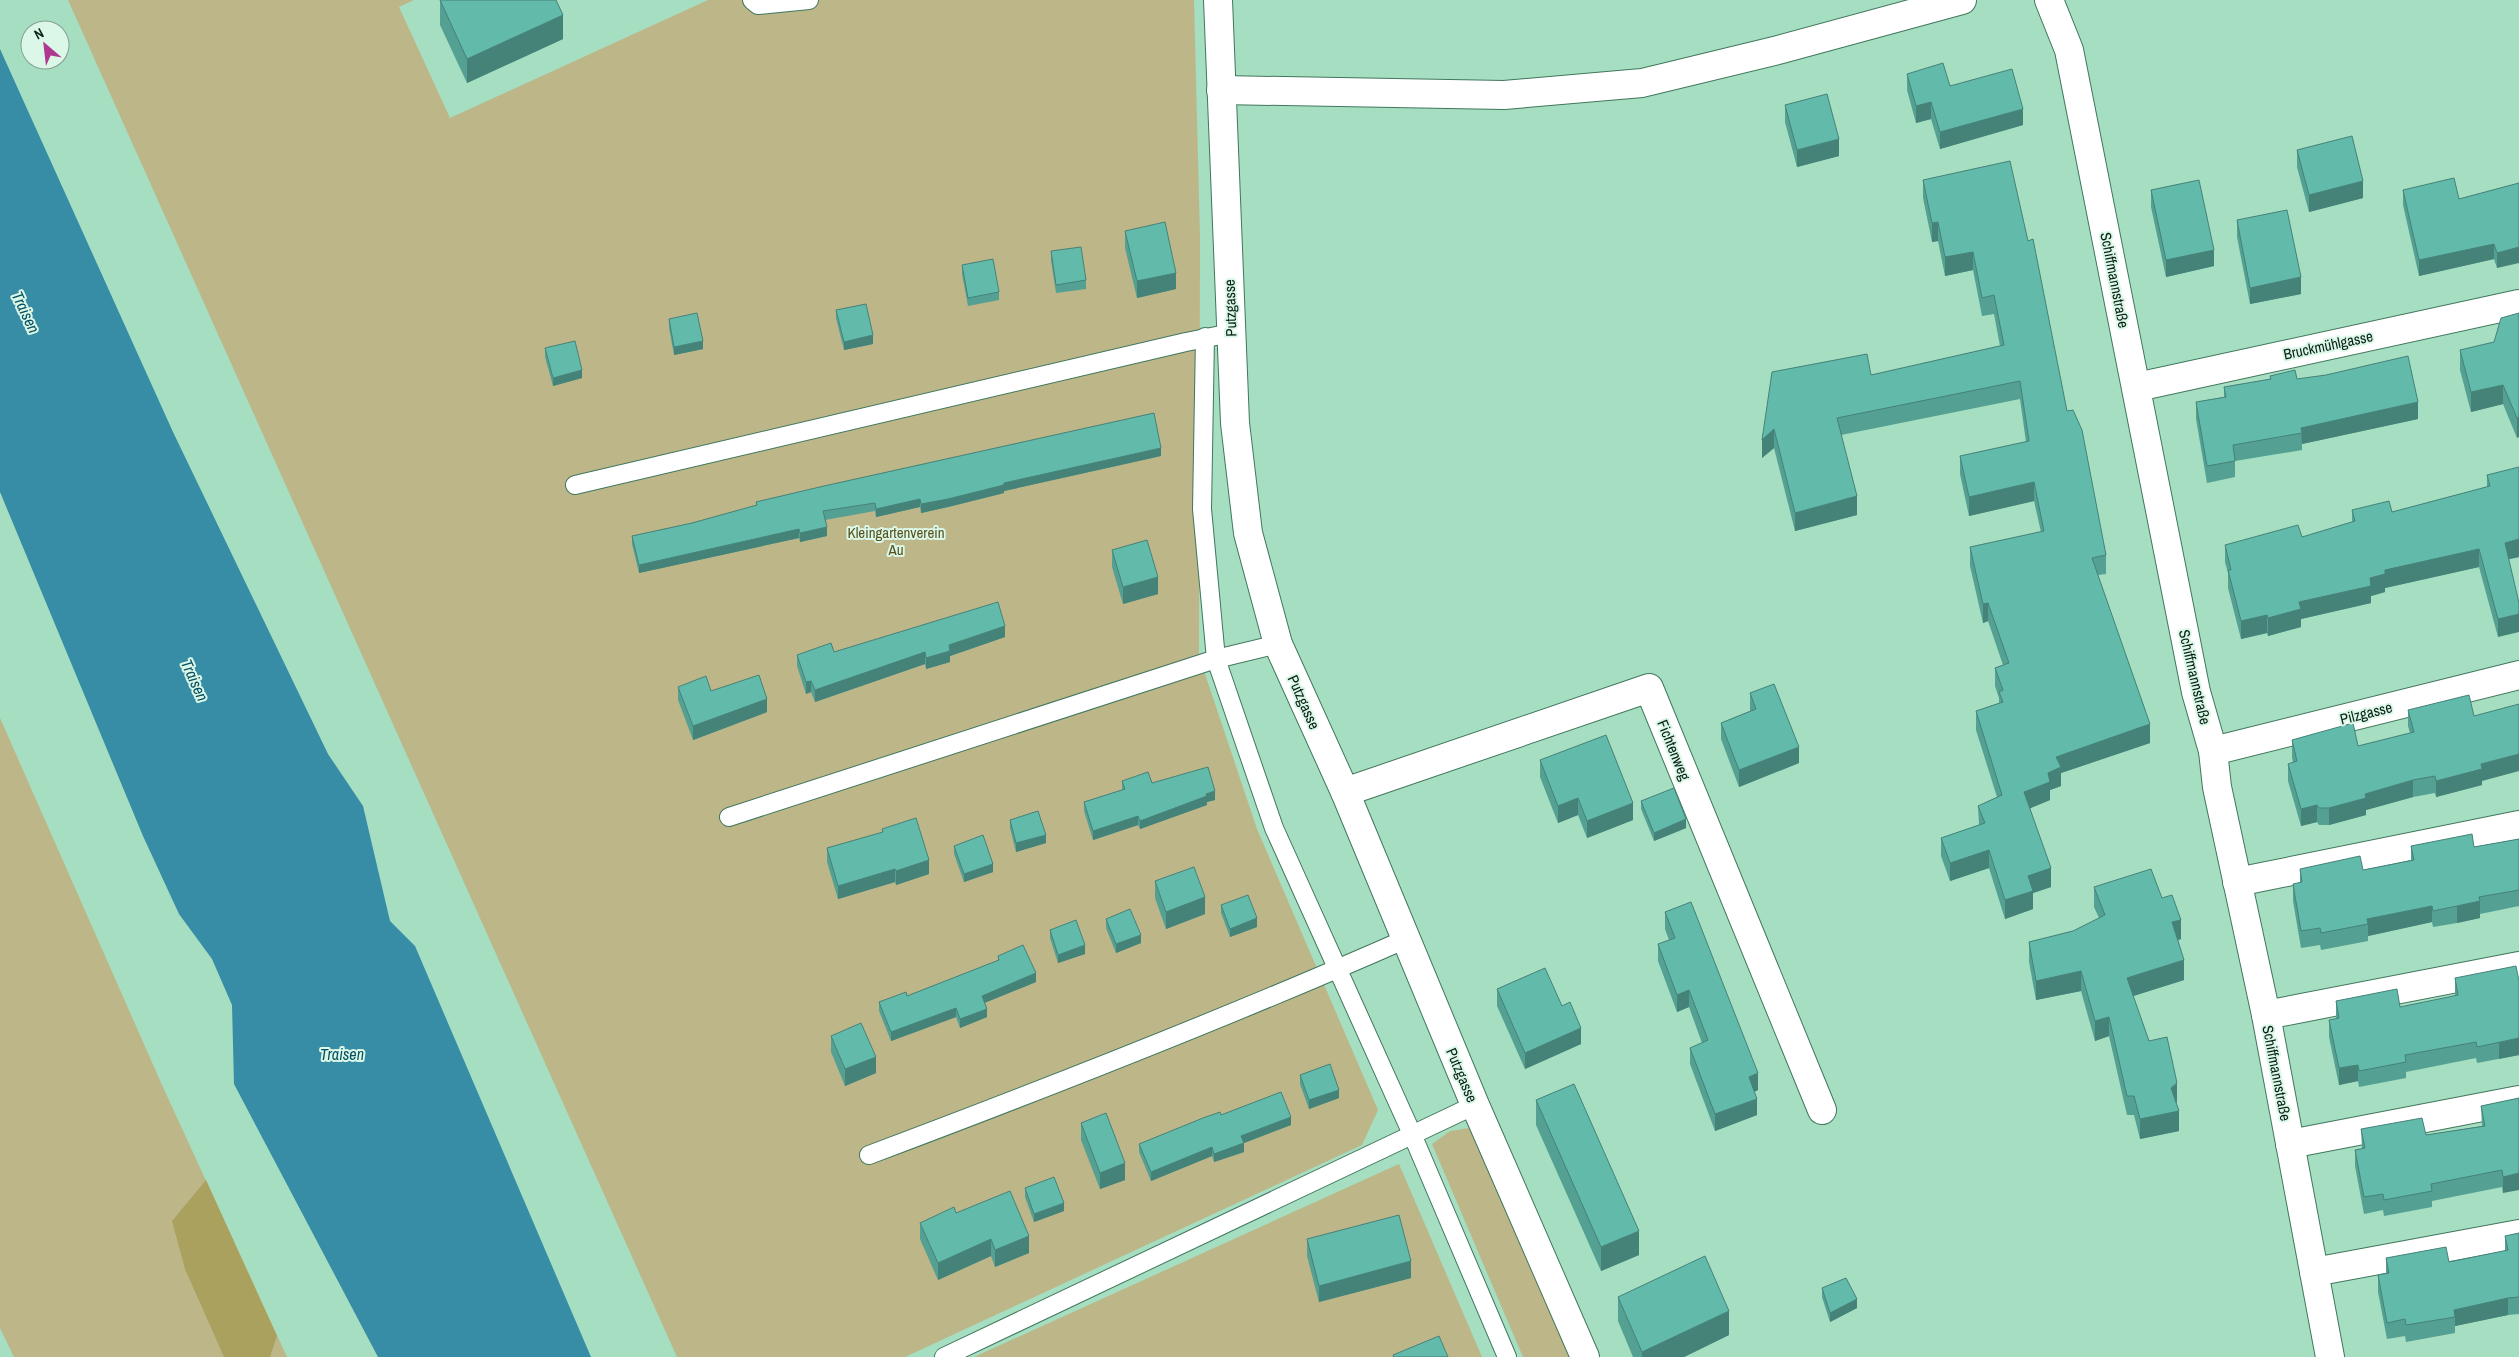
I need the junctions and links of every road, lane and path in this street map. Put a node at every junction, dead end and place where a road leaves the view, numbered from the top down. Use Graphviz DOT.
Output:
graph roads {
  1 [pos="752,0"];
  2 [pos="810,0"];
  3 [pos="1218,0"];
  4 [pos="1962,0"];
  5 [pos="2049,0"];
  6 [pos="1221,90"];
  7 [pos="2519,304"];
  8 [pos="1218,335"];
  9 [pos="2137,387"];
  10 [pos="575,486"];
  11 [pos="1278,644"];
  12 [pos="1216,659"];
  13 [pos="2519,675"];
  14 [pos="2212,751"];
  15 [pos="1345,792"];
  16 [pos="728,817"];
  17 [pos="2519,825"];
  18 [pos="2237,882"];
  19 [pos="1406,939"];
  20 [pos="2519,966"];
  21 [pos="1338,969"];
  22 [pos="2266,1015"];
  23 [pos="2519,1100"];
  24 [pos="1475,1105"];
  25 [pos="1822,1110"];
  26 [pos="1412,1134"];
  27 [pos="2290,1144"];
  28 [pos="869,1155"];
  29 [pos="2519,1234"];
  30 [pos="2314,1272"];
  31 [pos="944,1357"];
  32 [pos="1507,1357"];
  33 [pos="1585,1357"];
  34 [pos="2330,1357"];
  1 -- 2 [label="lane"];
  3 -- 6 [label="street, Putzgasse"];
  4 -- 6 [label="street"];
  5 -- 9 [label="street, Schiffmannstraße"];
  6 -- 8 [label="street, Putzgasse"];
  7 -- 9 [label="street, Bruckmühlgasse"];
  8 -- 10 [label="lane"];
  8 -- 11 [label="street, Putzgasse"];
  8 -- 12 [label="lane"];
  9 -- 14 [label="street, Schiffmannstraße"];
  11 -- 12 [label="lane"];
  11 -- 15 [label="street, Putzgasse"];
  12 -- 16 [label="lane"];
  12 -- 21 [label="lane"];
  13 -- 14 [label="street, Pilzgasse"];
  14 -- 18 [label="street, Schiffmannstraße"];
  15 -- 19 [label="street, Putzgasse"];
  15 -- 25 [label="street, Fichtenweg"];
  17 -- 18 [label="street"];
  18 -- 22 [label="street, Schiffmannstraße"];
  19 -- 21 [label="lane"];
  19 -- 24 [label="street, Putzgasse"];
  20 -- 22 [label="street"];
  21 -- 26 [label="lane"];
  21 -- 28 [label="lane"];
  22 -- 27 [label="street, Schiffmannstraße"];
  23 -- 27 [label="street"];
  24 -- 26 [label="lane"];
  24 -- 33 [label="street, Putzgasse"];
  26 -- 31 [label="lane"];
  26 -- 32 [label="lane"];
  27 -- 30 [label="street, Schiffmannstraße"];
  29 -- 30 [label="street"];
  30 -- 34 [label="street, Schiffmannstraße"];
}
